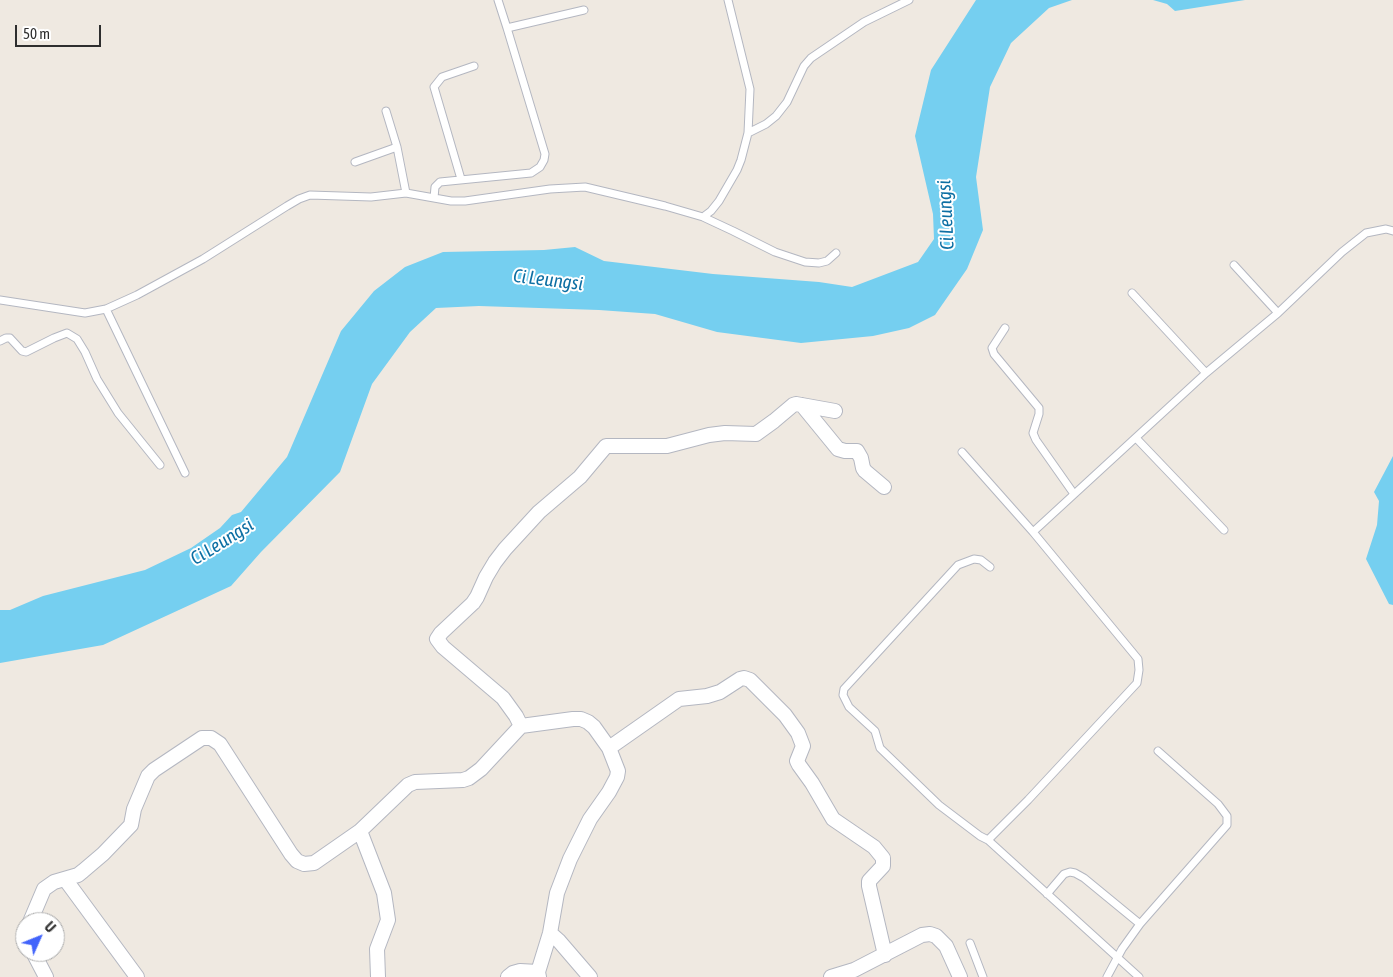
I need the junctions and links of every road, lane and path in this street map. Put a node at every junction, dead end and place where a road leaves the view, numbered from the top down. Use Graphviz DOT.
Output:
graph roads {
  1 [pos="498,0"];
  2 [pos="728,0"];
  3 [pos="909,0"];
  4 [pos="584,10"];
  5 [pos="507,28"];
  6 [pos="474,66"];
  7 [pos="386,111"];
  8 [pos="748,133"];
  9 [pos="397,147"];
  10 [pos="355,162"];
  11 [pos="461,179"];
  12 [pos="406,193"];
  13 [pos="434,198"];
  14 [pos="702,217"];
  15 [pos="1393,231"];
  16 [pos="836,253"];
  17 [pos="1234,265"];
  18 [pos="1132,293"];
  19 [pos="0,300"];
  20 [pos="106,309"];
  21 [pos="1278,313"];
  22 [pos="1005,328"];
  23 [pos="0,341"];
  24 [pos="1206,373"];
  25 [pos="802,405"];
  26 [pos="835,412"];
  27 [pos="1136,438"];
  28 [pos="962,452"];
  29 [pos="160,465"];
  30 [pos="185,473"];
  31 [pos="884,487"];
  32 [pos="1074,494"];
  33 [pos="1224,530"];
  34 [pos="1033,532"];
  35 [pos="990,567"];
  36 [pos="521,726"];
  37 [pos="609,748"];
  38 [pos="1158,752"];
  39 [pos="360,831"];
  40 [pos="988,840"];
  41 [pos="65,879"];
  42 [pos="1047,894"];
  43 [pos="34,912"];
  44 [pos="1140,924"];
  45 [pos="550,933"];
  46 [pos="970,943"];
  47 [pos="885,955"];
  48 [pos="1117,957"];
  49 [pos="38,962"];
  50 [pos="538,974"];
  51 [pos="46,977"];
  52 [pos="136,977"];
  53 [pos="378,977"];
  54 [pos="508,977"];
  55 [pos="590,977"];
  56 [pos="831,977"];
  57 [pos="960,977"];
  58 [pos="983,977"];
  59 [pos="1107,977"];
  60 [pos="1139,977"];
  1 -- 5 [label="lane"];
  2 -- 8 [label="lane"];
  3 -- 8 [label="lane"];
  4 -- 5 [label="lane"];
  5 -- 11 [label="lane"];
  6 -- 11 [label="lane"];
  7 -- 9 [label="lane"];
  8 -- 14 [label="lane"];
  9 -- 10 [label="lane"];
  9 -- 12 [label="lane"];
  11 -- 13 [label="lane"];
  12 -- 13 [label="lane"];
  12 -- 20 [label="lane"];
  13 -- 14 [label="lane"];
  14 -- 16 [label="lane"];
  15 -- 21 [label="lane"];
  17 -- 21 [label="lane"];
  18 -- 24 [label="lane"];
  19 -- 20 [label="lane"];
  20 -- 30 [label="lane"];
  21 -- 24 [label="lane"];
  22 -- 32 [label="lane"];
  23 -- 29 [label="lane"];
  24 -- 27 [label="lane"];
  25 -- 26 [label="street"];
  25 -- 31 [label="street"];
  25 -- 36 [label="street"];
  27 -- 32 [label="lane"];
  27 -- 33 [label="lane"];
  28 -- 34 [label="lane"];
  32 -- 34 [label="lane"];
  34 -- 40 [label="lane"];
  35 -- 40 [label="lane"];
  36 -- 37 [label="street"];
  36 -- 39 [label="street"];
  37 -- 45 [label="street"];
  37 -- 47 [label="street"];
  38 -- 44 [label="lane"];
  39 -- 41 [label="street"];
  39 -- 53 [label="street"];
  40 -- 42 [label="lane"];
  41 -- 43 [label="street"];
  41 -- 52 [label="street"];
  42 -- 44 [label="lane"];
  42 -- 48 [label="lane"];
  44 -- 48 [label="lane"];
  45 -- 50 [label="street"];
  45 -- 55 [label="street"];
  46 -- 58 [label="lane"];
  47 -- 56 [label="street"];
  47 -- 57 [label="street"];
  48 -- 59 [label="lane"];
  48 -- 60 [label="lane"];
  49 -- 51 [label="street"];
  50 -- 54 [label="street"];
}
